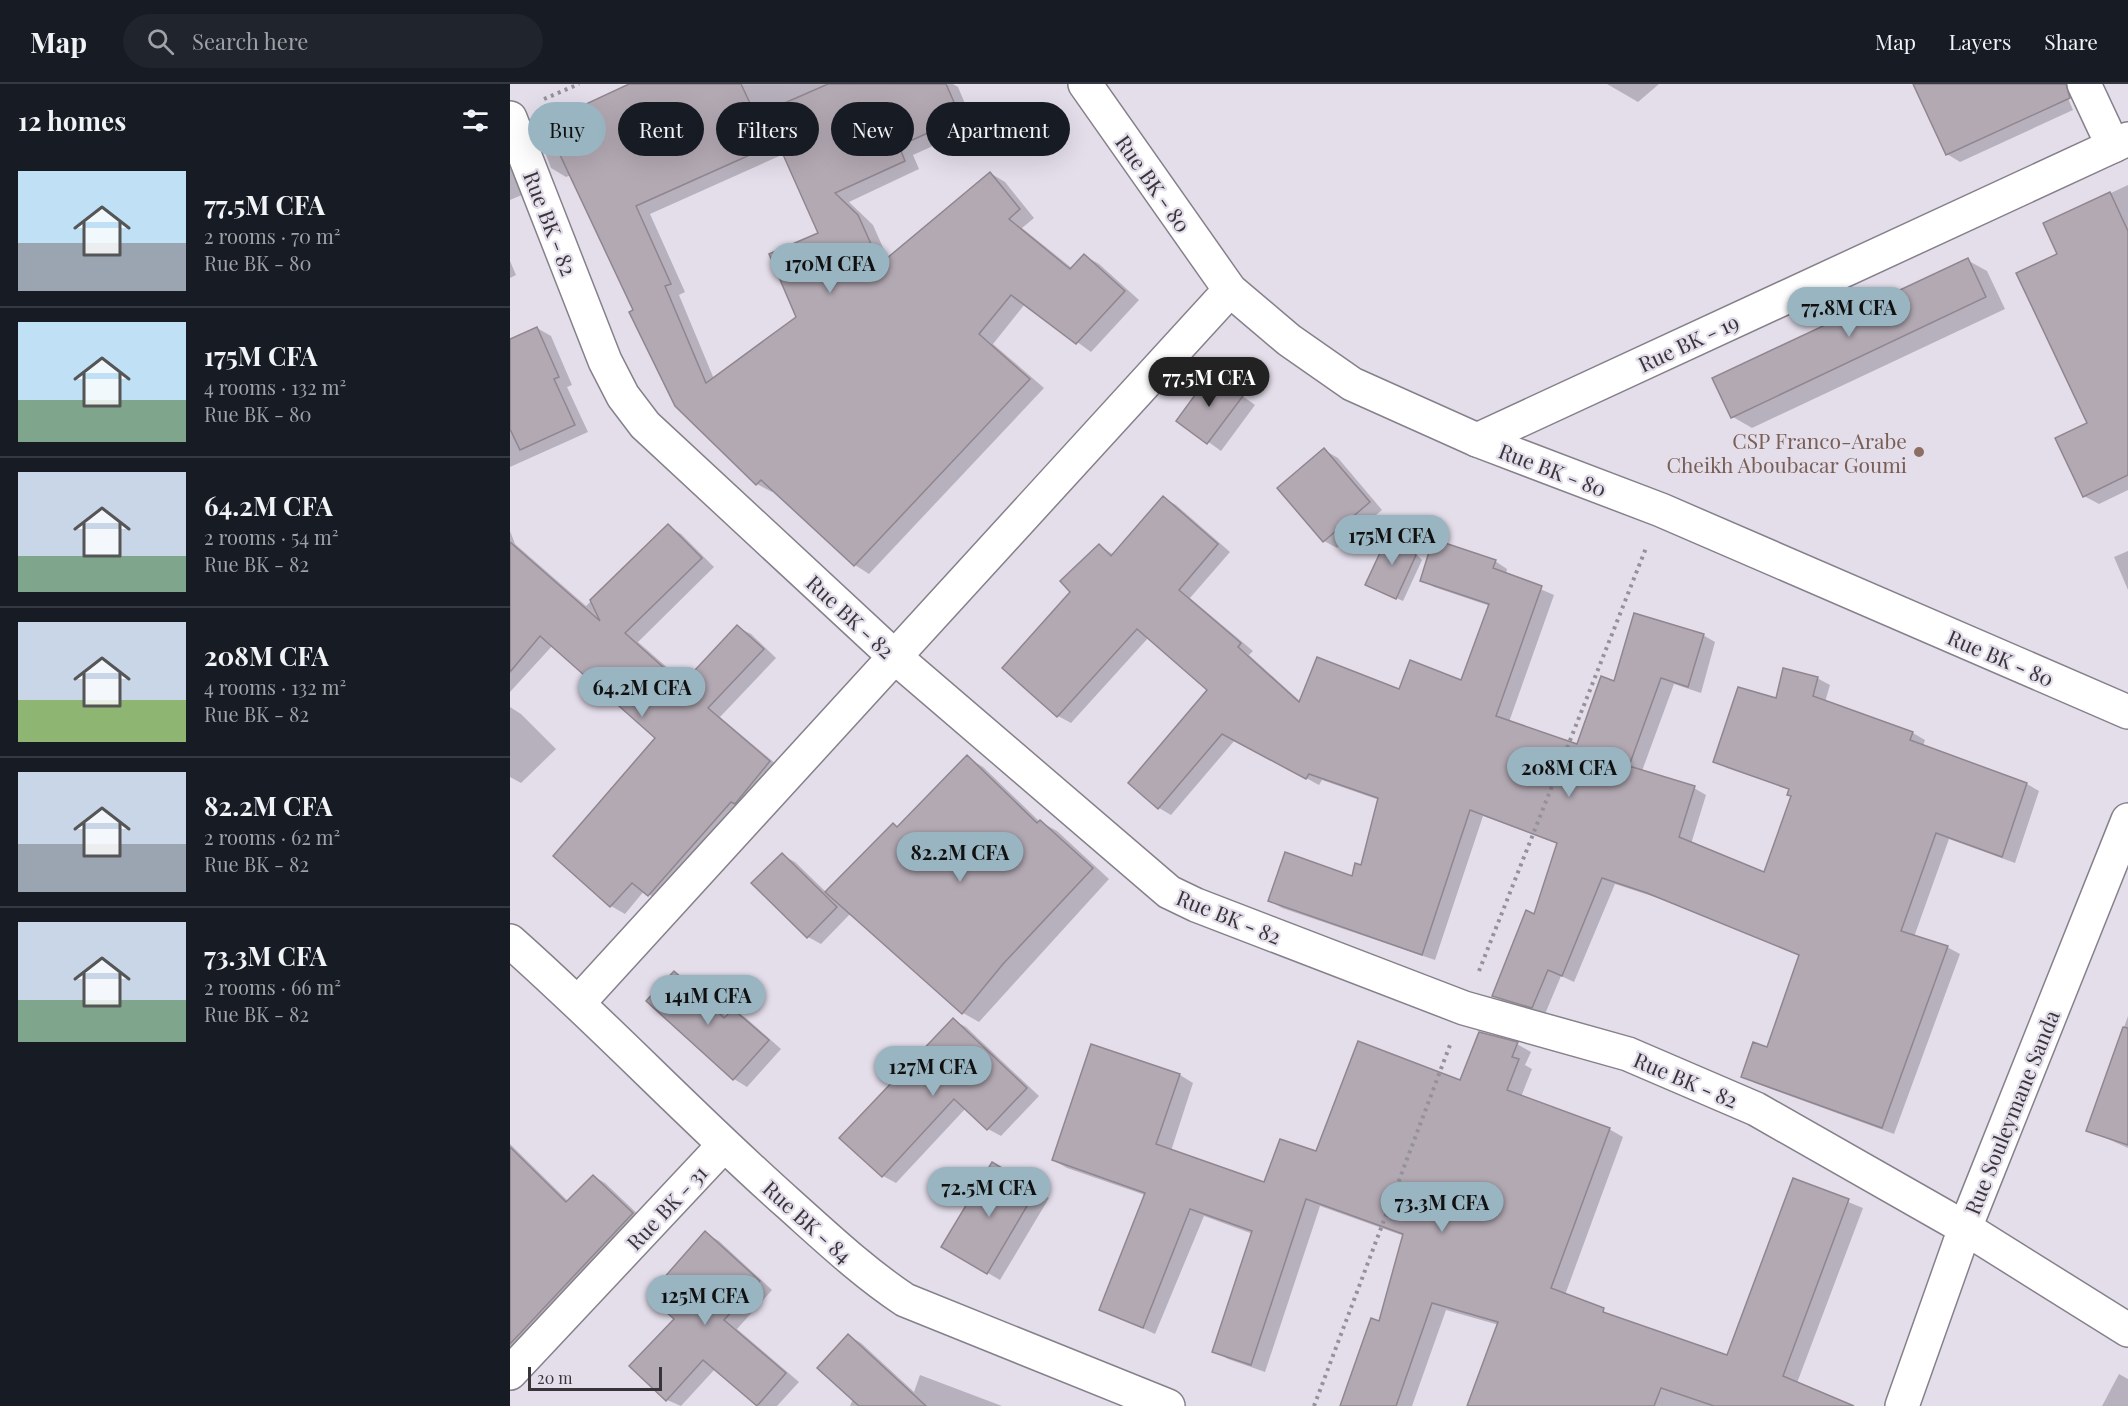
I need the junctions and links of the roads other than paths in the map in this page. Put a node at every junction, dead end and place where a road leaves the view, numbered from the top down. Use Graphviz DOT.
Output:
graph roads {
  1 [pos="1085,84"];
  2 [pos="2084,84"];
  3 [pos="510,118"];
  4 [pos="2120,143"];
  5 [pos="1230,290"];
  6 [pos="1477,440"];
  7 [pos="895,657"];
  8 [pos="2128,712"];
  9 [pos="2128,820"];
  10 [pos="510,941"];
  11 [pos="579,1002"];
  12 [pos="723,1146"];
  13 [pos="1965,1228"];
  14 [pos="2128,1330"];
  15 [pos="510,1372"];
  16 [pos="1132,1399"];
  17 [pos="1167,1406"];
  18 [pos="1902,1406"];
  1 -- 5 [label="street, Rue BK - 80"];
  2 -- 4 [label="street"];
  3 -- 7 [label="street, Rue BK - 82"];
  4 -- 6 [label="street, Rue BK - 19"];
  5 -- 6 [label="street, Rue BK - 80"];
  5 -- 7 [label="street"];
  6 -- 8 [label="street, Rue BK - 80"];
  7 -- 11 [label="street"];
  7 -- 13 [label="street, Rue BK - 82"];
  9 -- 13 [label="street, Rue Souleymane Sanda"];
  10 -- 11 [label="street, Rue BK - 84"];
  11 -- 12 [label="street, Rue BK - 84"];
  12 -- 15 [label="street, Rue BK - 31"];
  12 -- 16 [label="street, Rue BK - 84"];
  13 -- 14 [label="street, Rue BK - 82"];
  13 -- 18 [label="street, Rue Souleymane Sanda"];
  16 -- 17 [label="street, Rue BK - 84"];
}
